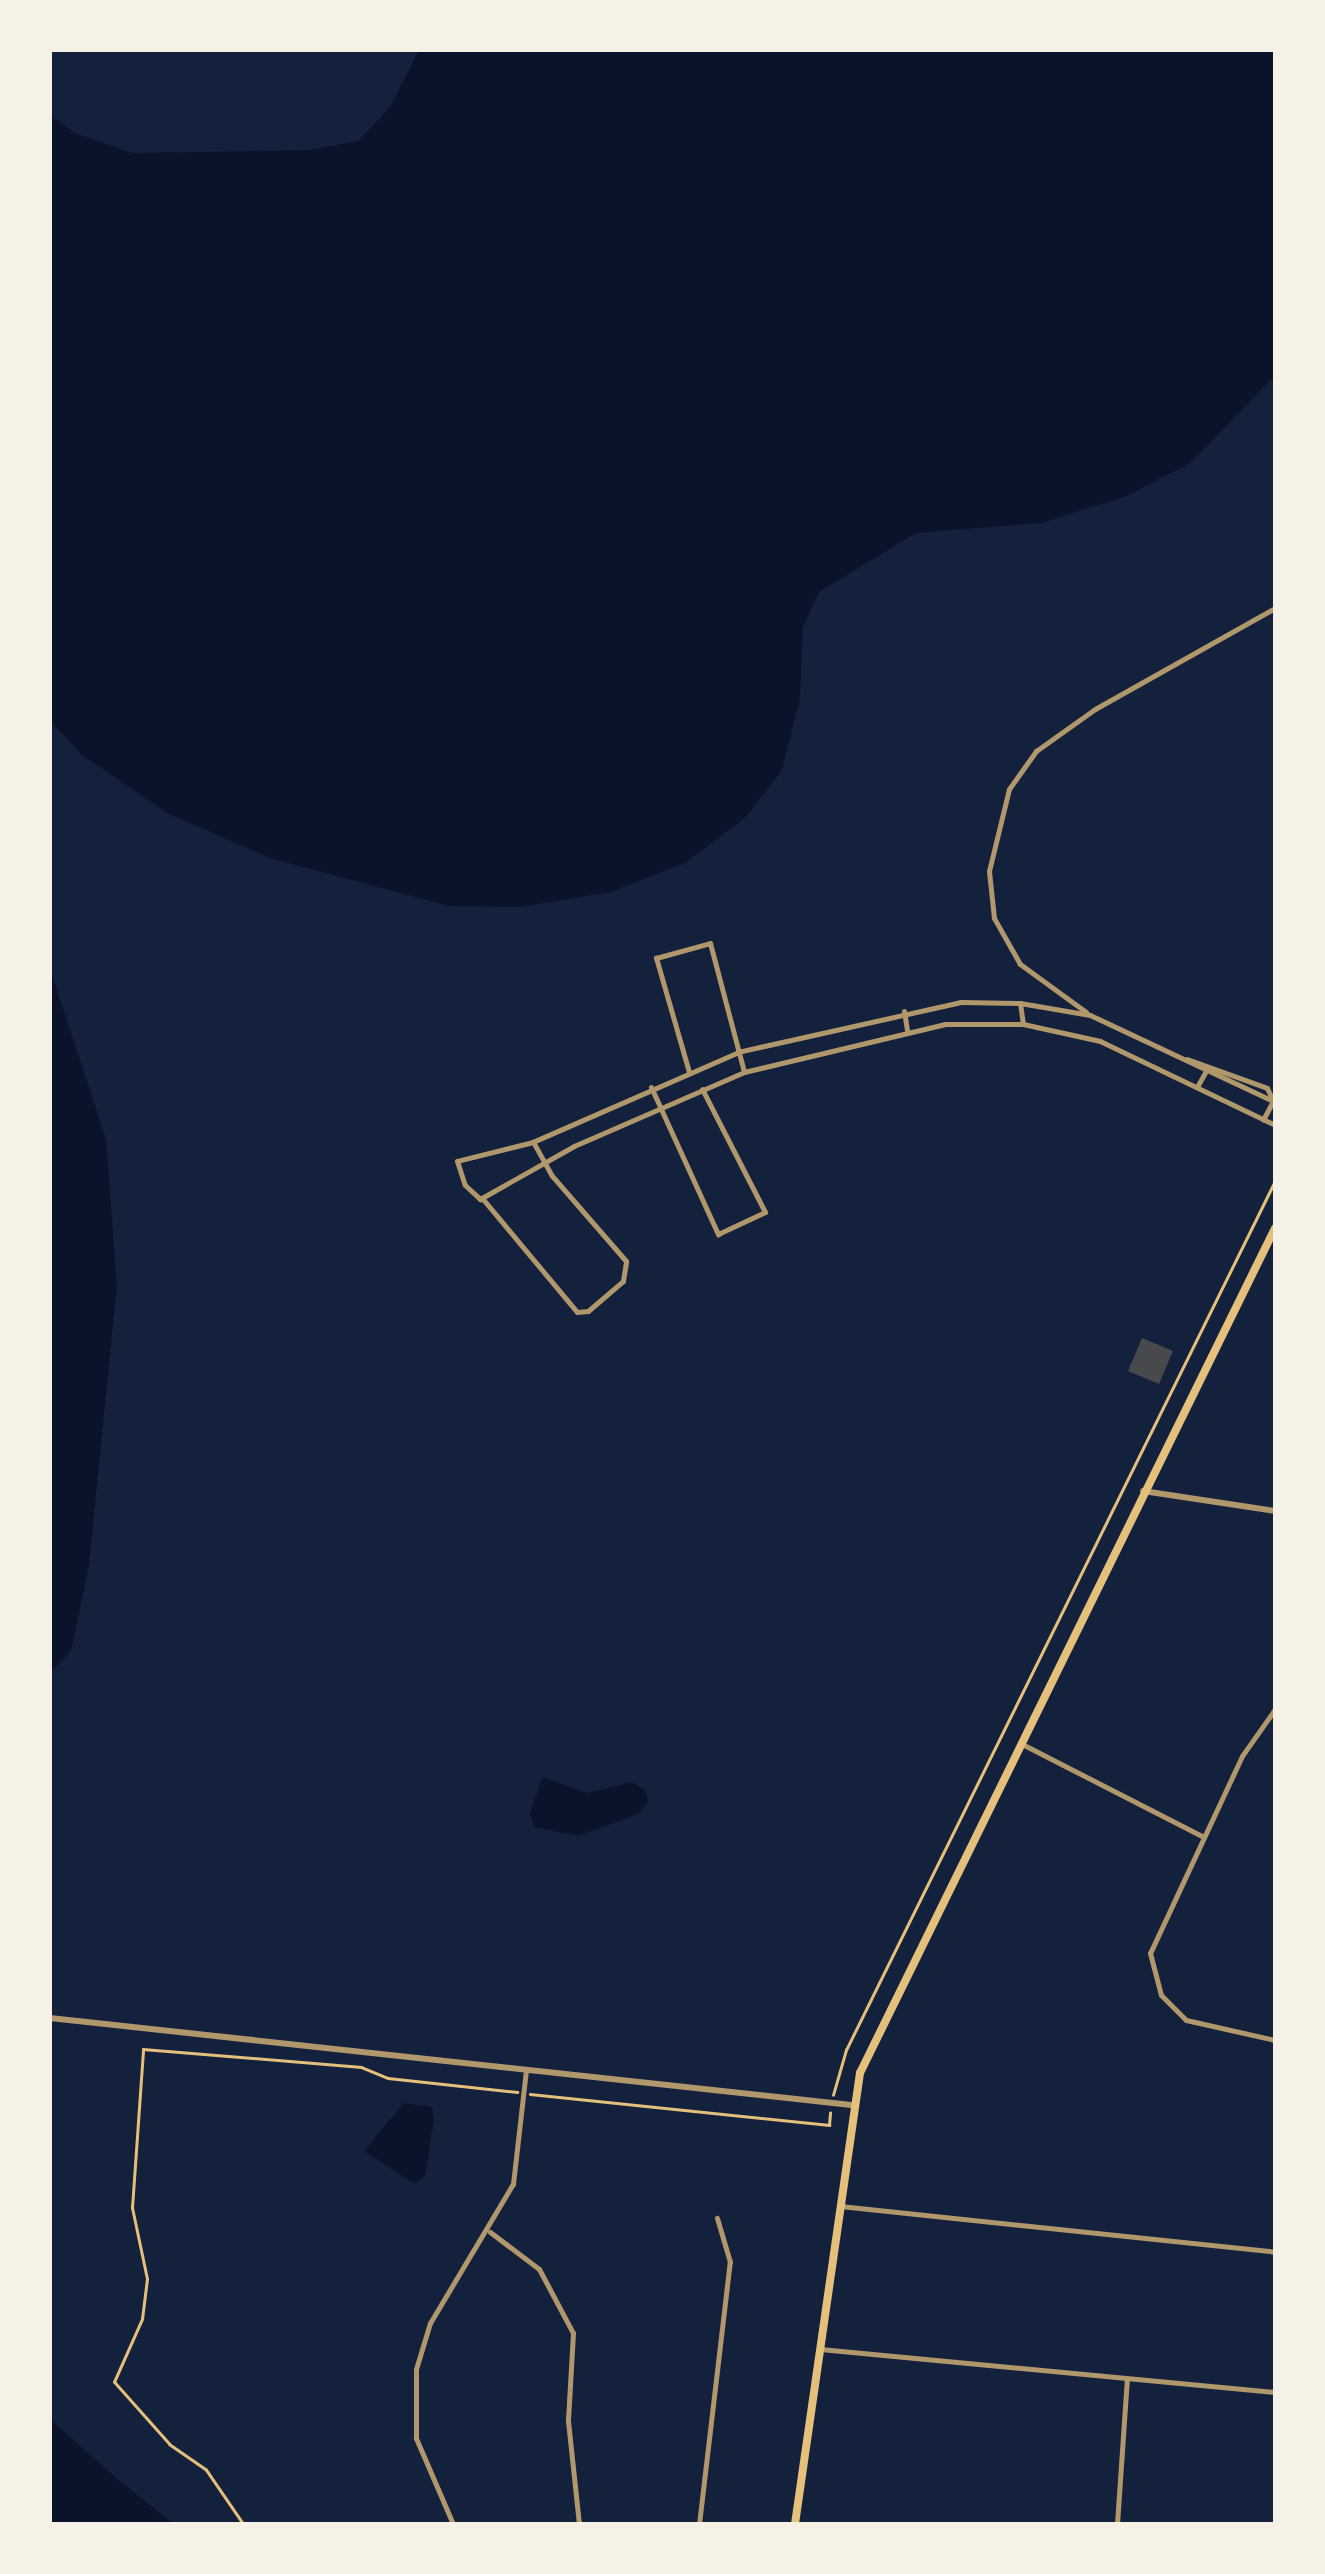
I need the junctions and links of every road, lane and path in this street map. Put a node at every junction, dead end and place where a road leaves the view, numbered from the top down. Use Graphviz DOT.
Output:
graph roads {
  1 [pos="1275,608"];
  2 [pos="1020,1003"];
  3 [pos="904,1011"];
  4 [pos="1090,1015"];
  5 [pos="1023,1024"];
  6 [pos="907,1030"];
  7 [pos="1127,1032"];
  8 [pos="1120,1049"];
  9 [pos="742,1051"];
  10 [pos="1185,1059"];
  11 [pos="1206,1069"];
  12 [pos="689,1072"];
  13 [pos="744,1072"];
  14 [pos="1197,1086"];
  15 [pos="651,1087"];
  16 [pos="702,1089"];
  17 [pos="1274,1102"];
  18 [pos="657,1107"];
  19 [pos="1263,1120"];
  20 [pos="1275,1125"];
  21 [pos="533,1142"];
  22 [pos="544,1162"];
  23 [pos="1275,1181"];
  24 [pos="482,1198"];
  25 [pos="1275,1228"];
  26 [pos="1143,1491"];
  27 [pos="1275,1511"];
  28 [pos="1275,1710"];
  29 [pos="1021,1743"];
  30 [pos="1202,1836"];
  31 [pos="50,2018"];
  32 [pos="1275,2040"];
  33 [pos="526,2070"];
  34 [pos="523,2093"];
  35 [pos="832,2104"];
  36 [pos="851,2106"];
  37 [pos="839,2206"];
  38 [pos="716,2218"];
  39 [pos="490,2232"];
  40 [pos="1275,2252"];
  41 [pos="820,2350"];
  42 [pos="1127,2378"];
  43 [pos="1275,2392"];
  44 [pos="243,2524"];
  45 [pos="454,2524"];
  46 [pos="579,2524"];
  47 [pos="699,2524"];
  48 [pos="795,2524"];
  49 [pos="1116,2524"];
  1 -- 4 [label="street"];
  2 -- 3 [label="street"];
  2 -- 4 [label="street"];
  2 -- 5 [label="street"];
  3 -- 6 [label="street"];
  3 -- 9 [label="street"];
  4 -- 7 [label="street"];
  5 -- 6 [label="street"];
  5 -- 8 [label="street"];
  6 -- 13 [label="street"];
  7 -- 8 [label="street"];
  7 -- 10 [label="street"];
  8 -- 14 [label="street"];
  9 -- 12 [label="street"];
  9 -- 12 [label="street"];
  9 -- 13 [label="street"];
  10 -- 11 [label="street"];
  10 -- 17 [label="street"];
  11 -- 14 [label="street"];
  11 -- 17 [label="street"];
  12 -- 15 [label="street"];
  13 -- 16 [label="street"];
  14 -- 19 [label="street"];
  15 -- 18 [label="street"];
  15 -- 21 [label="street"];
  16 -- 18 [label="street"];
  16 -- 18 [label="street"];
  17 -- 19 [label="street"];
  18 -- 22 [label="street"];
  19 -- 20 [label="street"];
  21 -- 22 [label="street"];
  21 -- 24 [label="street"];
  22 -- 24 [label="street"];
  22 -- 24 [label="street"];
  23 -- 35 [label="path"];
  25 -- 26 [label="main road"];
  26 -- 27 [label="street"];
  26 -- 29 [label="main road"];
  28 -- 30 [label="street"];
  29 -- 30 [label="street"];
  29 -- 36 [label="main road"];
  30 -- 32 [label="street"];
  31 -- 33 [label="street"];
  33 -- 34 [label="street"];
  33 -- 35 [label="street"];
  34 -- 35 [label="path"];
  34 -- 39 [label="street"];
  34 -- 44 [label="path"];
  35 -- 36 [label="street"];
  36 -- 37 [label="main road"];
  37 -- 40 [label="street"];
  37 -- 41 [label="main road"];
  38 -- 47 [label="street"];
  39 -- 45 [label="street"];
  39 -- 46 [label="street"];
  41 -- 42 [label="street"];
  41 -- 48 [label="main road"];
  42 -- 43 [label="street"];
  42 -- 49 [label="street"];
}
